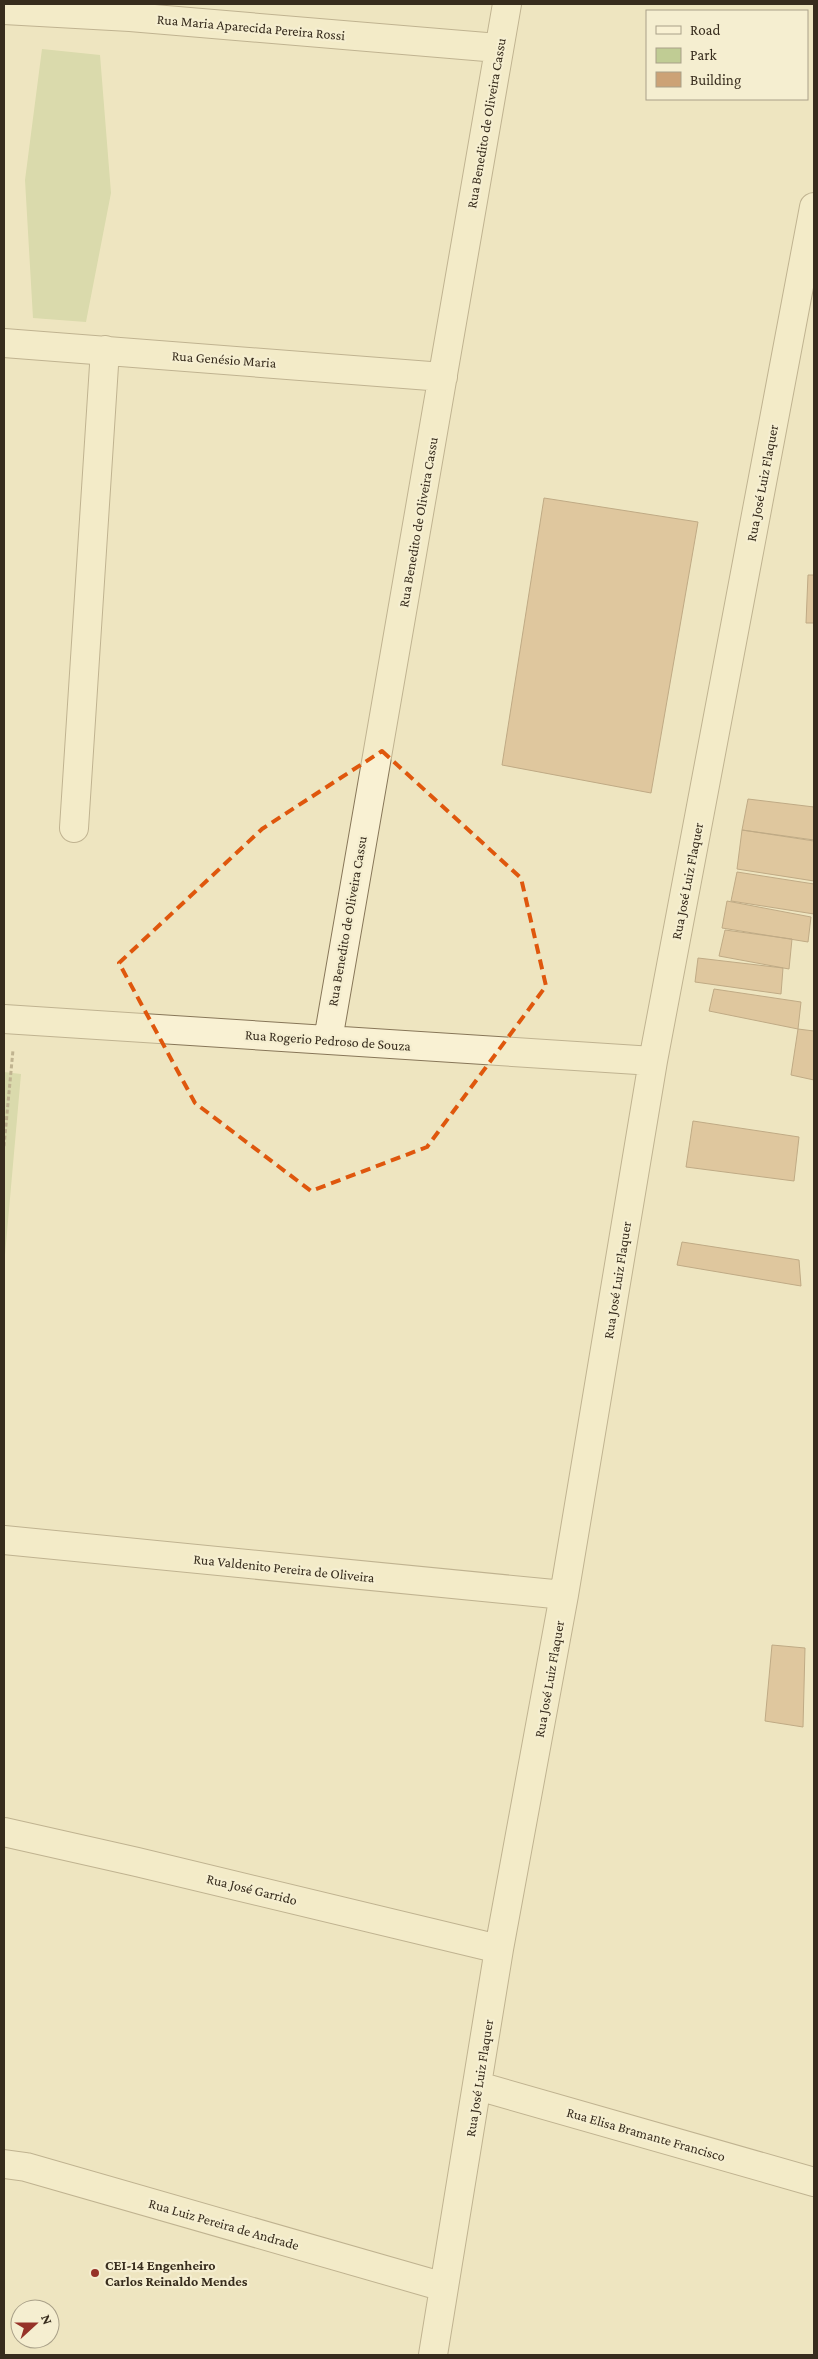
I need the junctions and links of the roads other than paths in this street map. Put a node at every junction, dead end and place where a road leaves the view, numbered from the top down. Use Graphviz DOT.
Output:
graph roads {
  1 [pos="507,4"];
  2 [pos="4,10"];
  3 [pos="130,10"];
  4 [pos="498,48"];
  5 [pos="814,208"];
  6 [pos="4,343"];
  7 [pos="105,350"];
  8 [pos="443,377"];
  9 [pos="74,828"];
  10 [pos="10,1019"];
  11 [pos="328,1040"];
  12 [pos="653,1061"];
  13 [pos="4,1540"];
  14 [pos="564,1595"];
  15 [pos="4,1832"];
  16 [pos="499,1950"];
  17 [pos="478,2086"];
  18 [pos="4,2164"];
  19 [pos="814,2182"];
  20 [pos="444,2287"];
  21 [pos="433,2355"];
  1 -- 4 [label="street, Rua Benedito de Oliveira Cassu"];
  2 -- 3 [label="street, Rua Maria Aparecida Pereira Rossi"];
  3 -- 4 [label="street, Rua Maria Aparecida Pereira Rossi"];
  4 -- 8 [label="street, Rua Benedito de Oliveira Cassu"];
  5 -- 12 [label="street, Rua José Luiz Flaquer"];
  6 -- 7 [label="street, Rua Genésio Maria"];
  7 -- 8 [label="street, Rua Genésio Maria"];
  7 -- 9 [label="street"];
  8 -- 11 [label="street, Rua Benedito de Oliveira Cassu"];
  10 -- 11 [label="street, Rua Rogerio Pedroso de Souza"];
  11 -- 12 [label="street, Rua Rogerio Pedroso de Souza"];
  12 -- 14 [label="street, Rua José Luiz Flaquer"];
  13 -- 14 [label="street, Rua Valdenito Pereira de Oliveira"];
  14 -- 16 [label="street, Rua José Luiz Flaquer"];
  15 -- 16 [label="street, Rua José Garrido"];
  16 -- 17 [label="street, Rua José Luiz Flaquer"];
  17 -- 19 [label="street, Rua Elisa Bramante Francisco"];
  17 -- 20 [label="street, Rua José Luiz Flaquer"];
  18 -- 20 [label="street, Rua Luiz Pereira de Andrade"];
  20 -- 21 [label="street, Rua José Luiz Flaquer"];
}
